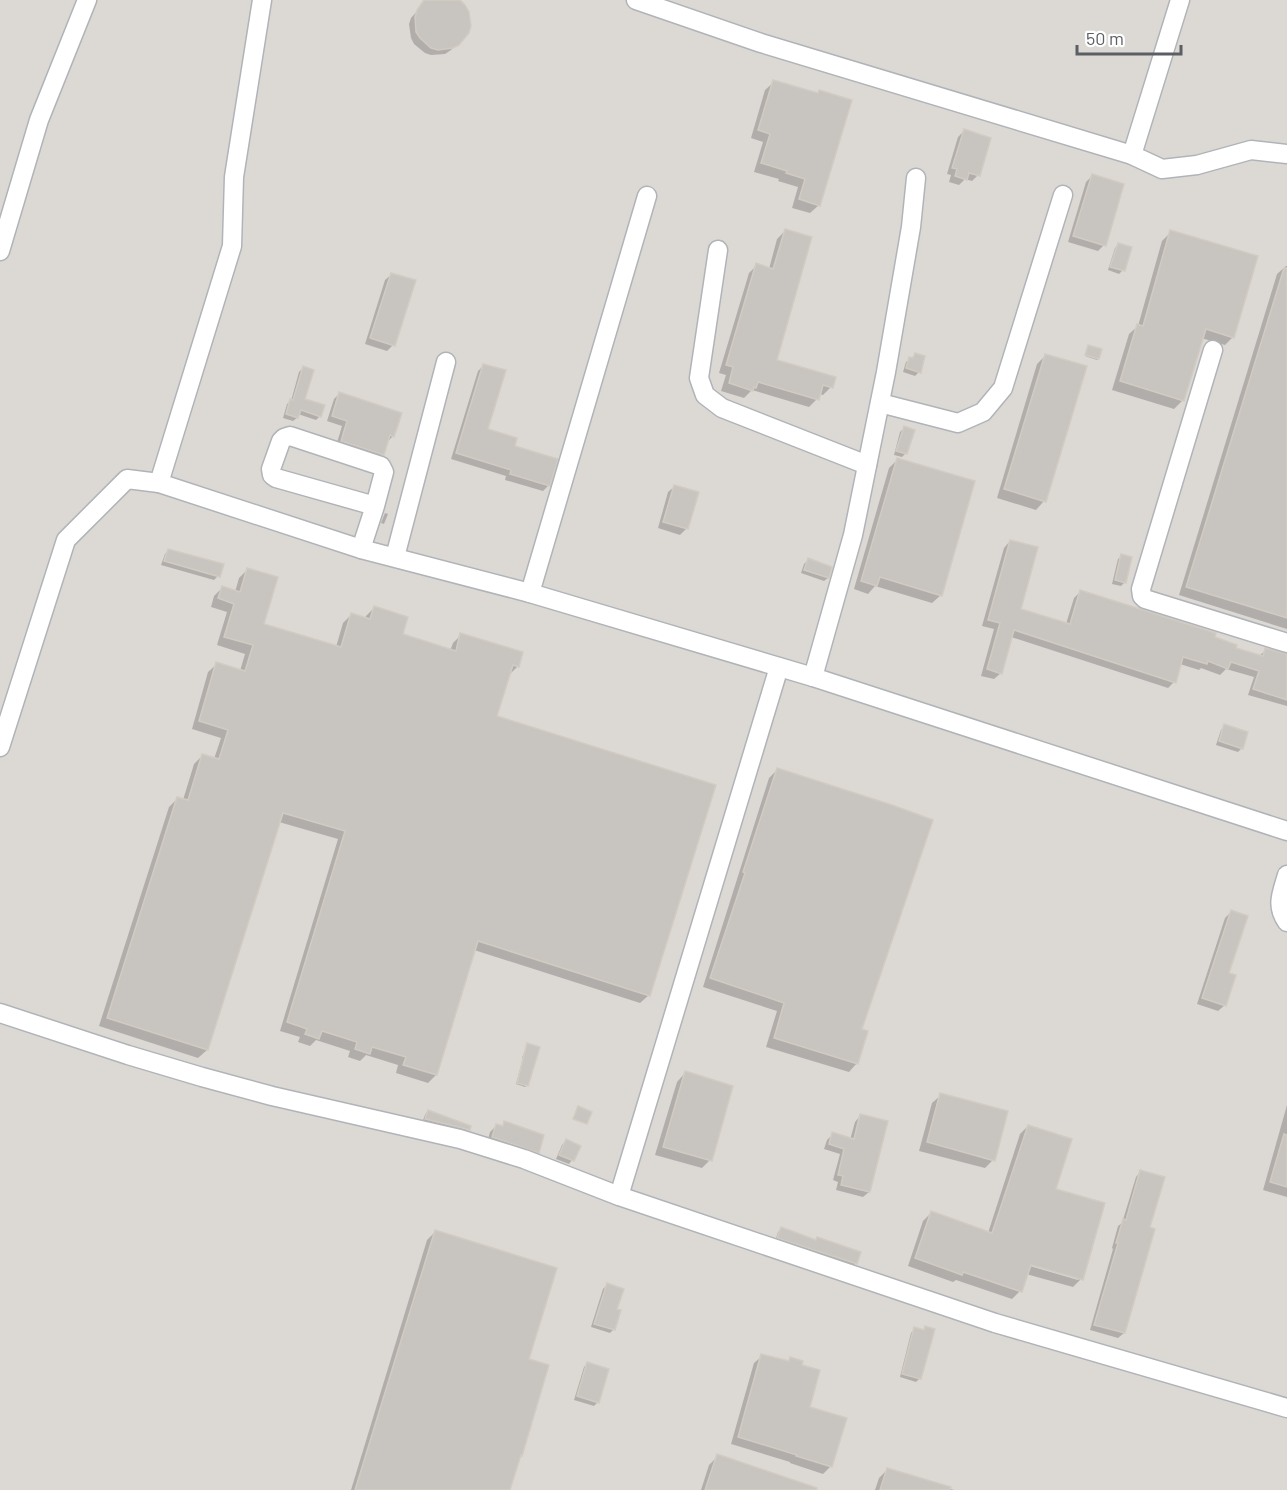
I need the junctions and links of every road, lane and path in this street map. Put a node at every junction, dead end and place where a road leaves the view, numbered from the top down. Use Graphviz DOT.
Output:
graph roads {
  1 [pos="87,0"];
  2 [pos="262,0"];
  3 [pos="636,0"];
  4 [pos="1180,0"];
  5 [pos="1132,154"];
  6 [pos="1287,154"];
  7 [pos="916,178"];
  8 [pos="1063,195"];
  9 [pos="647,196"];
  10 [pos="718,250"];
  11 [pos="0,251"];
  12 [pos="1214,350"];
  13 [pos="446,362"];
  14 [pos="880,403"];
  15 [pos="867,465"];
  16 [pos="159,483"];
  17 [pos="375,506"];
  18 [pos="362,549"];
  19 [pos="395,557"];
  20 [pos="530,593"];
  21 [pos="1287,643"];
  22 [pos="779,667"];
  23 [pos="813,677"];
  24 [pos="0,747"];
  25 [pos="1287,831"];
  26 [pos="1287,875"];
  27 [pos="1287,922"];
  28 [pos="0,1013"];
  29 [pos="619,1196"];
  30 [pos="1287,1408"];
  1 -- 11 [label="street"];
  2 -- 16 [label="street"];
  3 -- 5 [label="street"];
  4 -- 5 [label="street"];
  5 -- 6 [label="street"];
  7 -- 14 [label="street"];
  8 -- 14 [label="street"];
  9 -- 20 [label="street"];
  10 -- 15 [label="street"];
  12 -- 21 [label="street"];
  13 -- 19 [label="street"];
  14 -- 15 [label="street"];
  15 -- 23 [label="street"];
  16 -- 18 [label="street"];
  16 -- 24 [label="street"];
  17 -- 17 [label="street"];
  17 -- 18 [label="street"];
  18 -- 19 [label="street"];
  19 -- 20 [label="street"];
  20 -- 22 [label="street"];
  22 -- 23 [label="street"];
  22 -- 29 [label="street"];
  23 -- 25 [label="street"];
  26 -- 27 [label="street"];
  28 -- 29 [label="street"];
  29 -- 30 [label="street"];
}
